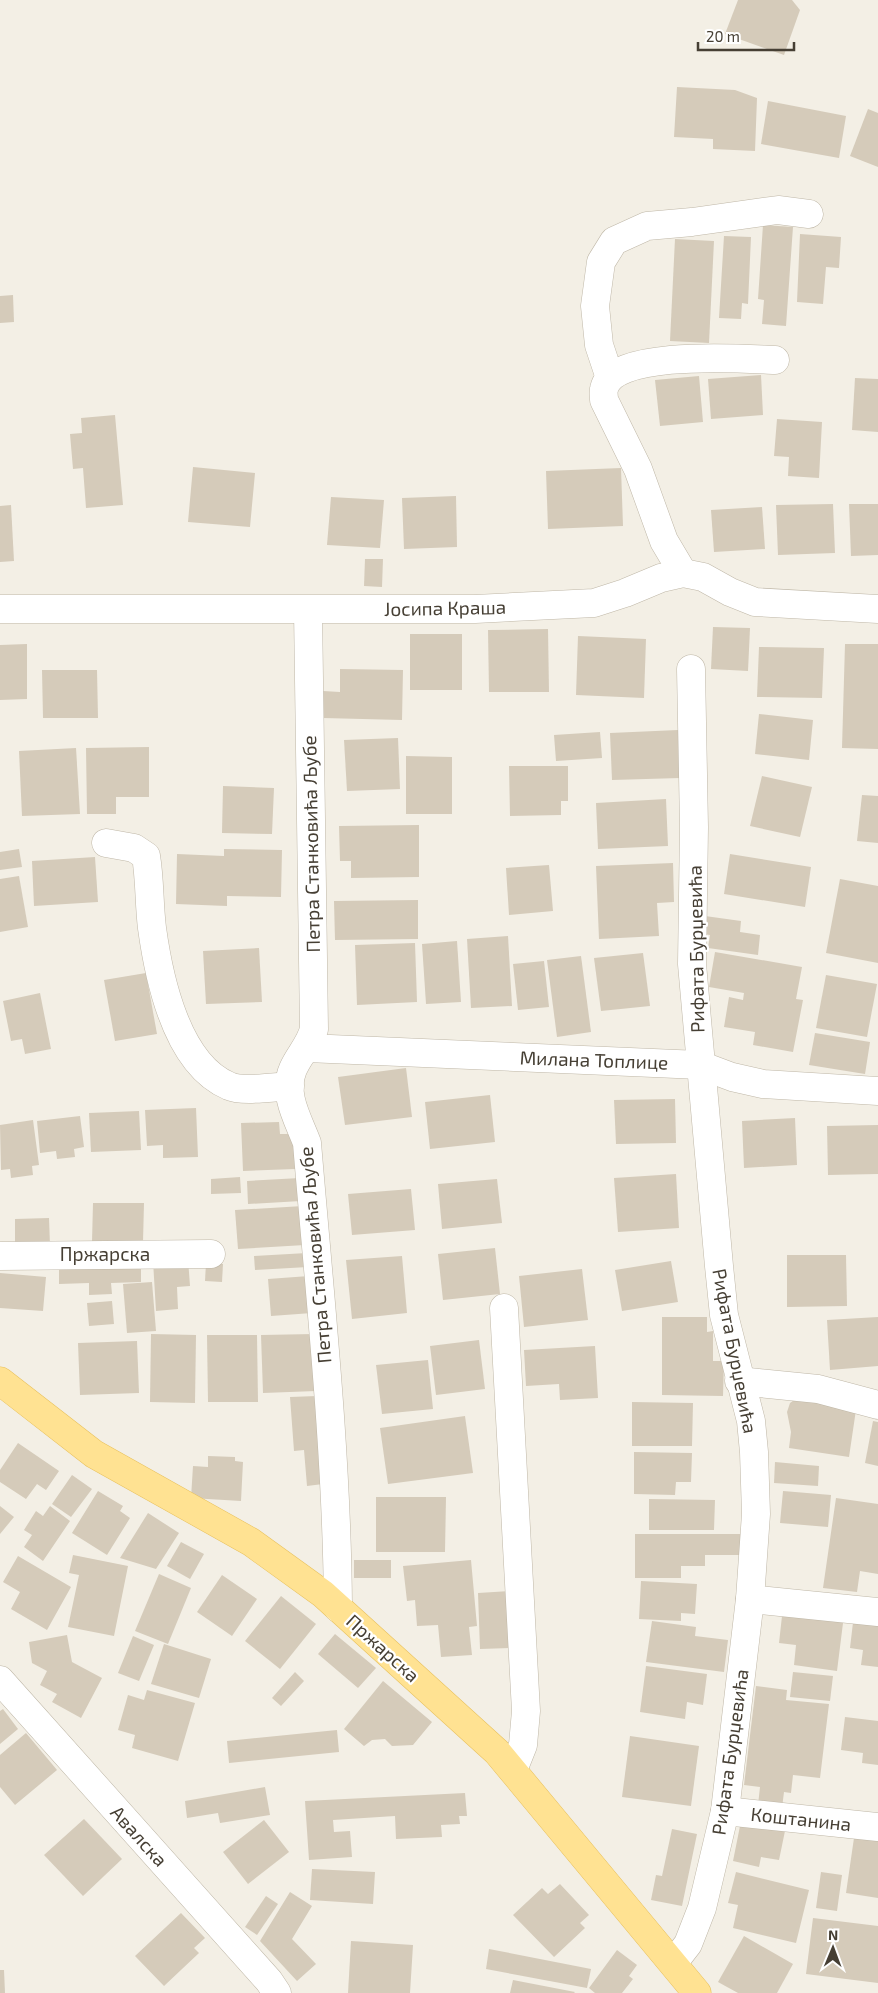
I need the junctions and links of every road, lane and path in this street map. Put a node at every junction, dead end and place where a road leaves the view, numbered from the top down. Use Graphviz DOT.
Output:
graph roads {
  1 [pos="809,214"];
  2 [pos="775,360"];
  3 [pos="610,378"];
  4 [pos="683,573"];
  5 [pos="878,608"];
  6 [pos="0,609"];
  7 [pos="308,610"];
  8 [pos="691,669"];
  9 [pos="106,843"];
  10 [pos="307,1048"];
  11 [pos="700,1065"];
  12 [pos="290,1086"];
  13 [pos="878,1091"];
  14 [pos="211,1254"];
  15 [pos="0,1256"];
  16 [pos="504,1308"];
  17 [pos="0,1381"];
  18 [pos="739,1381"];
  19 [pos="878,1404"];
  20 [pos="750,1599"];
  21 [pos="338,1608"];
  22 [pos="878,1612"];
  23 [pos="0,1680"];
  24 [pos="513,1770"];
  25 [pos="725,1811"];
  26 [pos="878,1827"];
  27 [pos="674,1962"];
  28 [pos="277,1993"];
  29 [pos="697,1993"];
  1 -- 3 [label="street"];
  2 -- 3 [label="street"];
  3 -- 4 [label="street"];
  4 -- 5 [label="street, Јосипа Краша"];
  4 -- 7 [label="street, Јосипа Краша"];
  6 -- 7 [label="street, Јосипа Краша"];
  7 -- 10 [label="street, Петра Станковића Љубе"];
  8 -- 11 [label="street, Рифата Бурџевића"];
  9 -- 12 [label="street"];
  10 -- 11 [label="street, Милана Топлице"];
  10 -- 12 [label="street, Петра Станковића Љубе"];
  11 -- 13 [label="street, Милана Топлице"];
  11 -- 18 [label="street, Рифата Бурџевића"];
  12 -- 21 [label="street, Петра Станковића Љубе"];
  14 -- 15 [label="street, Пржарска"];
  16 -- 24 [label="street"];
  17 -- 21 [label="main road, Пржарска"];
  18 -- 19 [label="street"];
  18 -- 20 [label="street, Рифата Бурџевића"];
  20 -- 22 [label="street"];
  20 -- 25 [label="street, Рифата Бурџевића"];
  21 -- 24 [label="main road, Пржарска"];
  23 -- 28 [label="street, Авалска"];
  24 -- 27 [label="main road, Пржарска"];
  25 -- 26 [label="street, Коштанина"];
  25 -- 27 [label="street, Рифата Бурџевића"];
  27 -- 29 [label="main road, Пржарска"];
}
